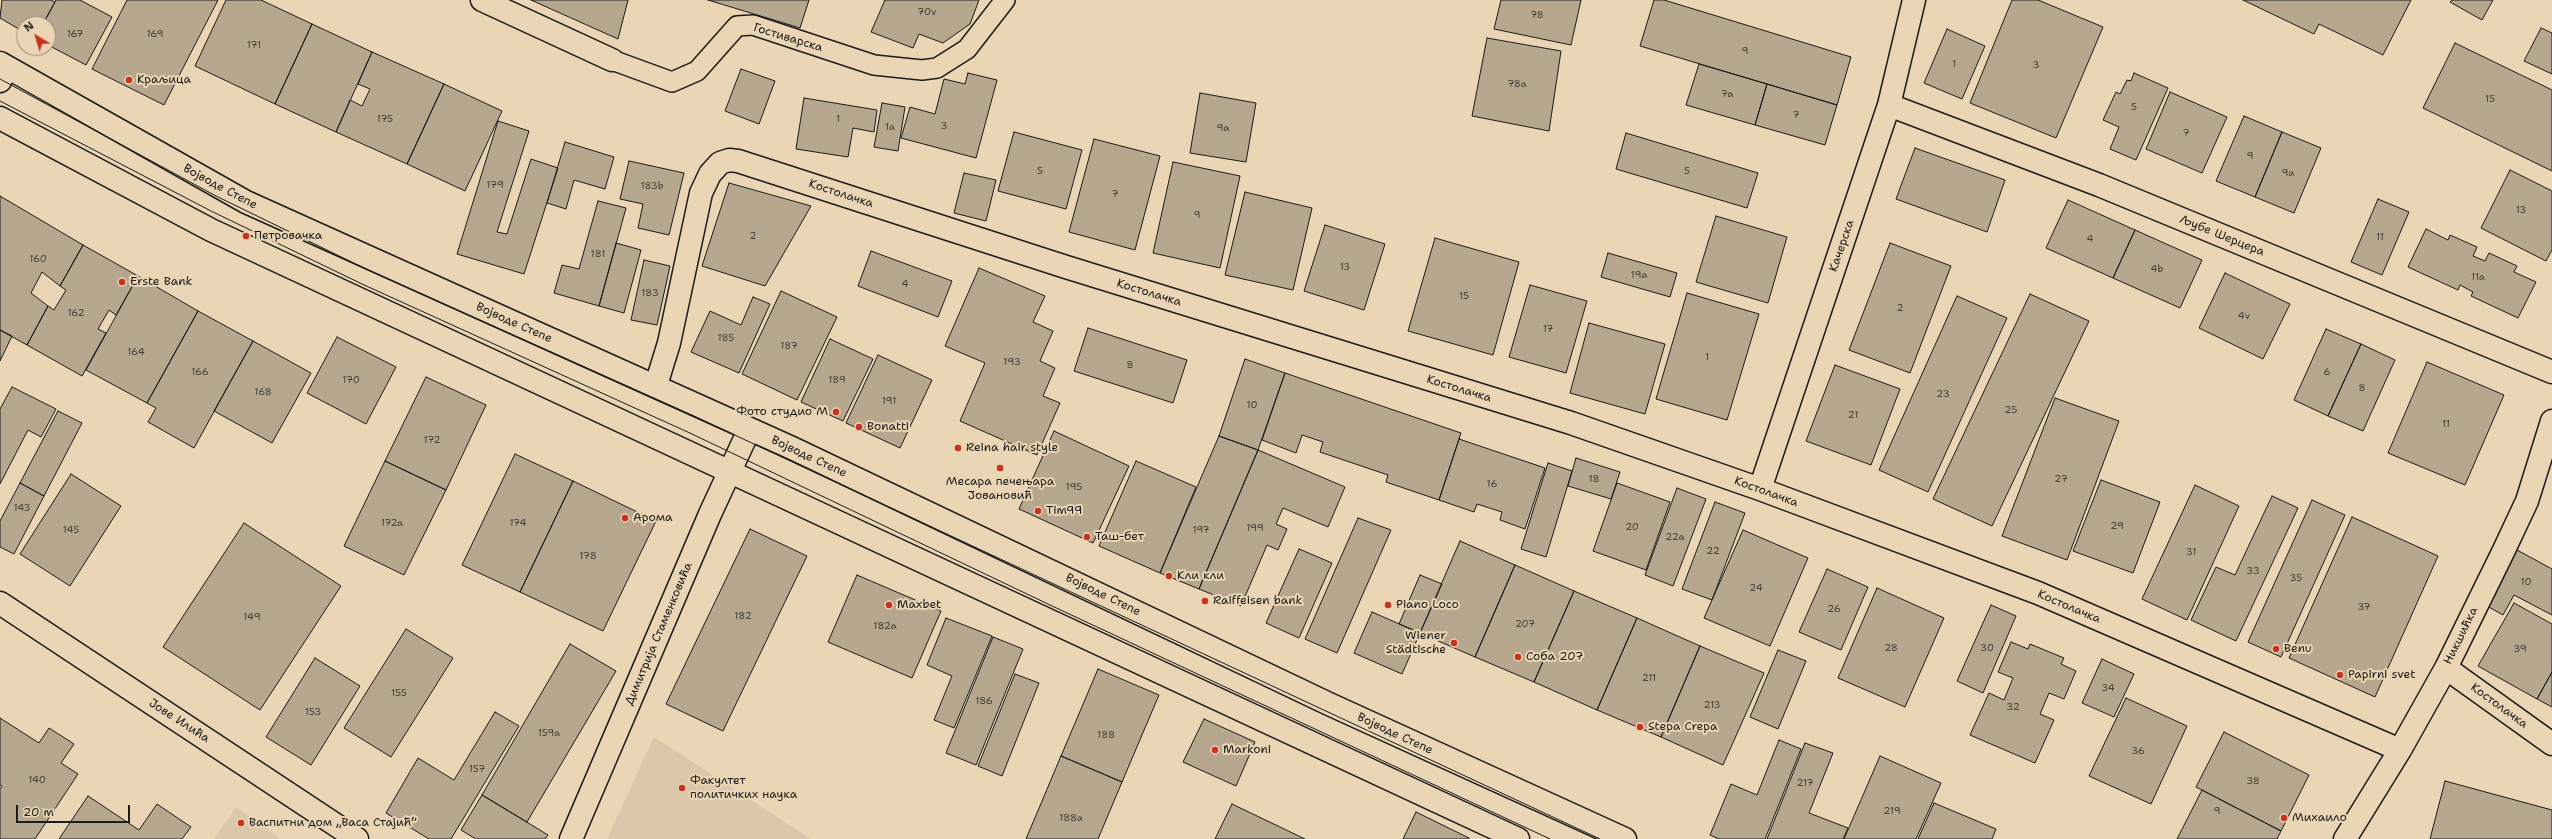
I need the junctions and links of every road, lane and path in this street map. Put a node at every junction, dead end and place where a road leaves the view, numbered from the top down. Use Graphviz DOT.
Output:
graph roads {
  1 [pos="482,0"];
  2 [pos="1005,0"];
  3 [pos="1914,0"];
  4 [pos="612,60"];
  5 [pos="2,71"];
  6 [pos="1889,105"];
  7 [pos="0,118"];
  8 [pos="2552,372"];
  9 [pos="656,385"];
  10 [pos="2552,421"];
  11 [pos="750,430"];
  12 [pos="729,472"];
  13 [pos="1760,490"];
  14 [pos="0,603"];
  15 [pos="2446,668"];
  16 [pos="2552,744"];
  17 [pos="2400,750"];
  18 [pos="357,839"];
  19 [pos="571,839"];
  20 [pos="1518,839"];
  21 [pos="1625,839"];
  22 [pos="2345,839"];
  1 -- 4 [label="street, Гостиварска"];
  2 -- 4 [label="lane, Гостиварска"];
  3 -- 6 [label="street, Качерска"];
  5 -- 9 [label="street, Војводе Степе"];
  6 -- 8 [label="street, Љубе Шерцера"];
  6 -- 13 [label="street, Качерска"];
  7 -- 12 [label="street"];
  9 -- 11 [label="street, Војводе Степе"];
  9 -- 13 [label="street, Костолачка"];
  10 -- 15 [label="street, Никшићка"];
  11 -- 12 [label="street, Димитрија Стаменковића"];
  11 -- 21 [label="street, Војводе Степе"];
  12 -- 19 [label="street, Димитрија Стаменковића"];
  12 -- 20 [label="street"];
  13 -- 17 [label="street, Костолачка"];
  14 -- 18 [label="street, Јове Илића"];
  15 -- 16 [label="street, Костолачка"];
  15 -- 17 [label="street, Никшићка"];
  17 -- 22 [label="street, Никшићка"];
}
